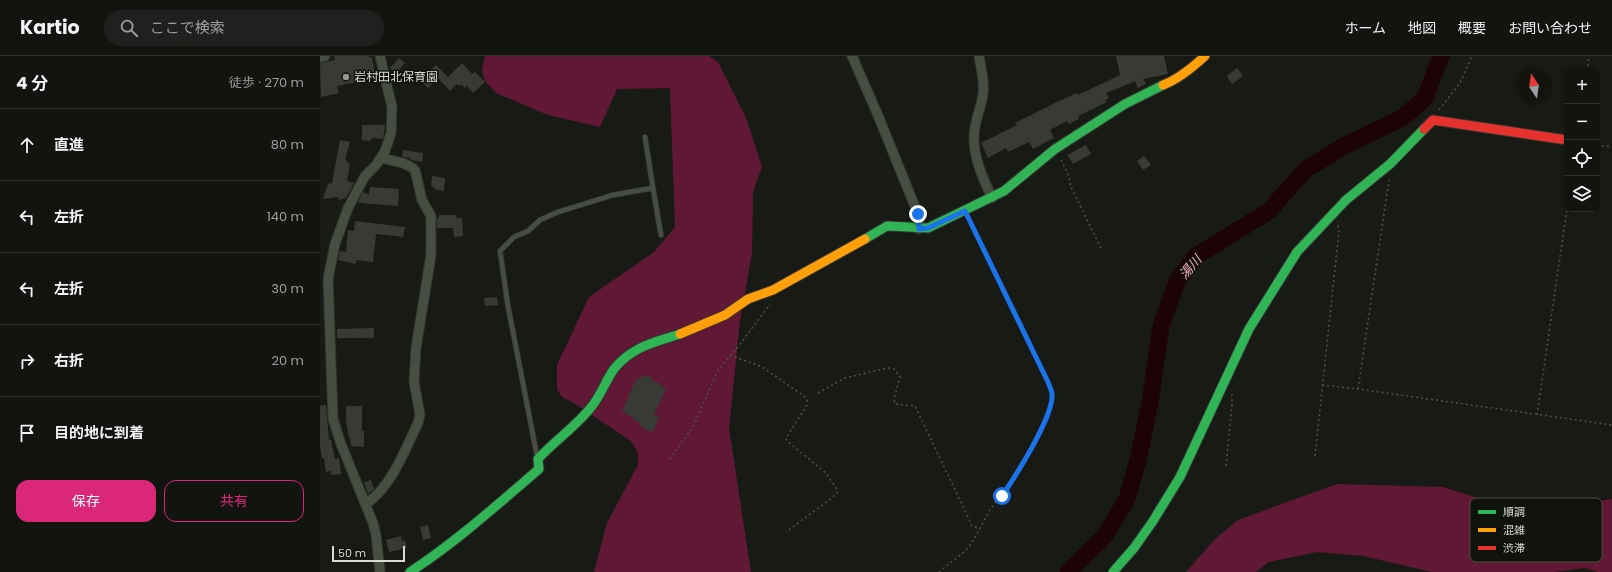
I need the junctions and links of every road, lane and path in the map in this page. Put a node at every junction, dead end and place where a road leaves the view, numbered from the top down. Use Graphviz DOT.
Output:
graph roads {
  1 [pos="325,56"];
  2 [pos="380,56"];
  3 [pos="852,56"];
  4 [pos="979,56"];
  5 [pos="1205,56"];
  6 [pos="1472,56"];
  7 [pos="1589,56"];
  8 [pos="320,57"];
  9 [pos="1587,68"];
  10 [pos="1433,120"];
  11 [pos="645,137"];
  12 [pos="1564,140"];
  13 [pos="1600,145"];
  14 [pos="1612,147"];
  15 [pos="1055,149"];
  16 [pos="381,158"];
  17 [pos="1389,179"];
  18 [pos="653,188"];
  19 [pos="992,198"];
  20 [pos="965,211"];
  21 [pos="1566,212"];
  22 [pos="1332,215"];
  23 [pos="919,229"];
  24 [pos="661,235"];
  25 [pos="1102,250"];
  26 [pos="774,290"];
  27 [pos="730,355"];
  28 [pos="1322,385"];
  29 [pos="1358,389"];
  30 [pos="818,393"];
  31 [pos="1232,393"];
  32 [pos="1537,414"];
  33 [pos="1612,425"];
  34 [pos="1315,456"];
  35 [pos="670,459"];
  36 [pos="538,460"];
  37 [pos="1226,466"];
  38 [pos="366,504"];
  39 [pos="980,529"];
  40 [pos="786,532"];
  41 [pos="380,572"];
  42 [pos="410,572"];
  43 [pos="939,572"];
  44 [pos="1113,572"];
  1 -- 8 [label="street"];
  2 -- 16 [label="street"];
  3 -- 23 [label="street"];
  4 -- 19 [label="street"];
  5 -- 15 [label="street"];
  6 -- 10 [label="path"];
  7 -- 9 [label="path"];
  10 -- 12 [label="street"];
  10 -- 22 [label="street"];
  11 -- 18 [label="lane"];
  13 -- 14 [label="path"];
  15 -- 19 [label="street"];
  15 -- 25 [label="path"];
  16 -- 38 [label="street"];
  16 -- 38 [label="street"];
  17 -- 29 [label="path"];
  18 -- 24 [label="lane"];
  18 -- 36 [label="lane"];
  19 -- 20 [label="street"];
  20 -- 23 [label="street"];
  20 -- 39 [label="path"];
  21 -- 32 [label="path"];
  22 -- 28 [label="path"];
  22 -- 44 [label="street"];
  23 -- 26 [label="street"];
  26 -- 27 [label="path"];
  26 -- 36 [label="street"];
  27 -- 35 [label="path"];
  27 -- 40 [label="path"];
  28 -- 29 [label="path"];
  28 -- 34 [label="path"];
  29 -- 32 [label="path"];
  30 -- 39 [label="path"];
  31 -- 37 [label="path"];
  32 -- 33 [label="path"];
  36 -- 42 [label="street"];
  38 -- 41 [label="street"];
  39 -- 43 [label="path"];
}
